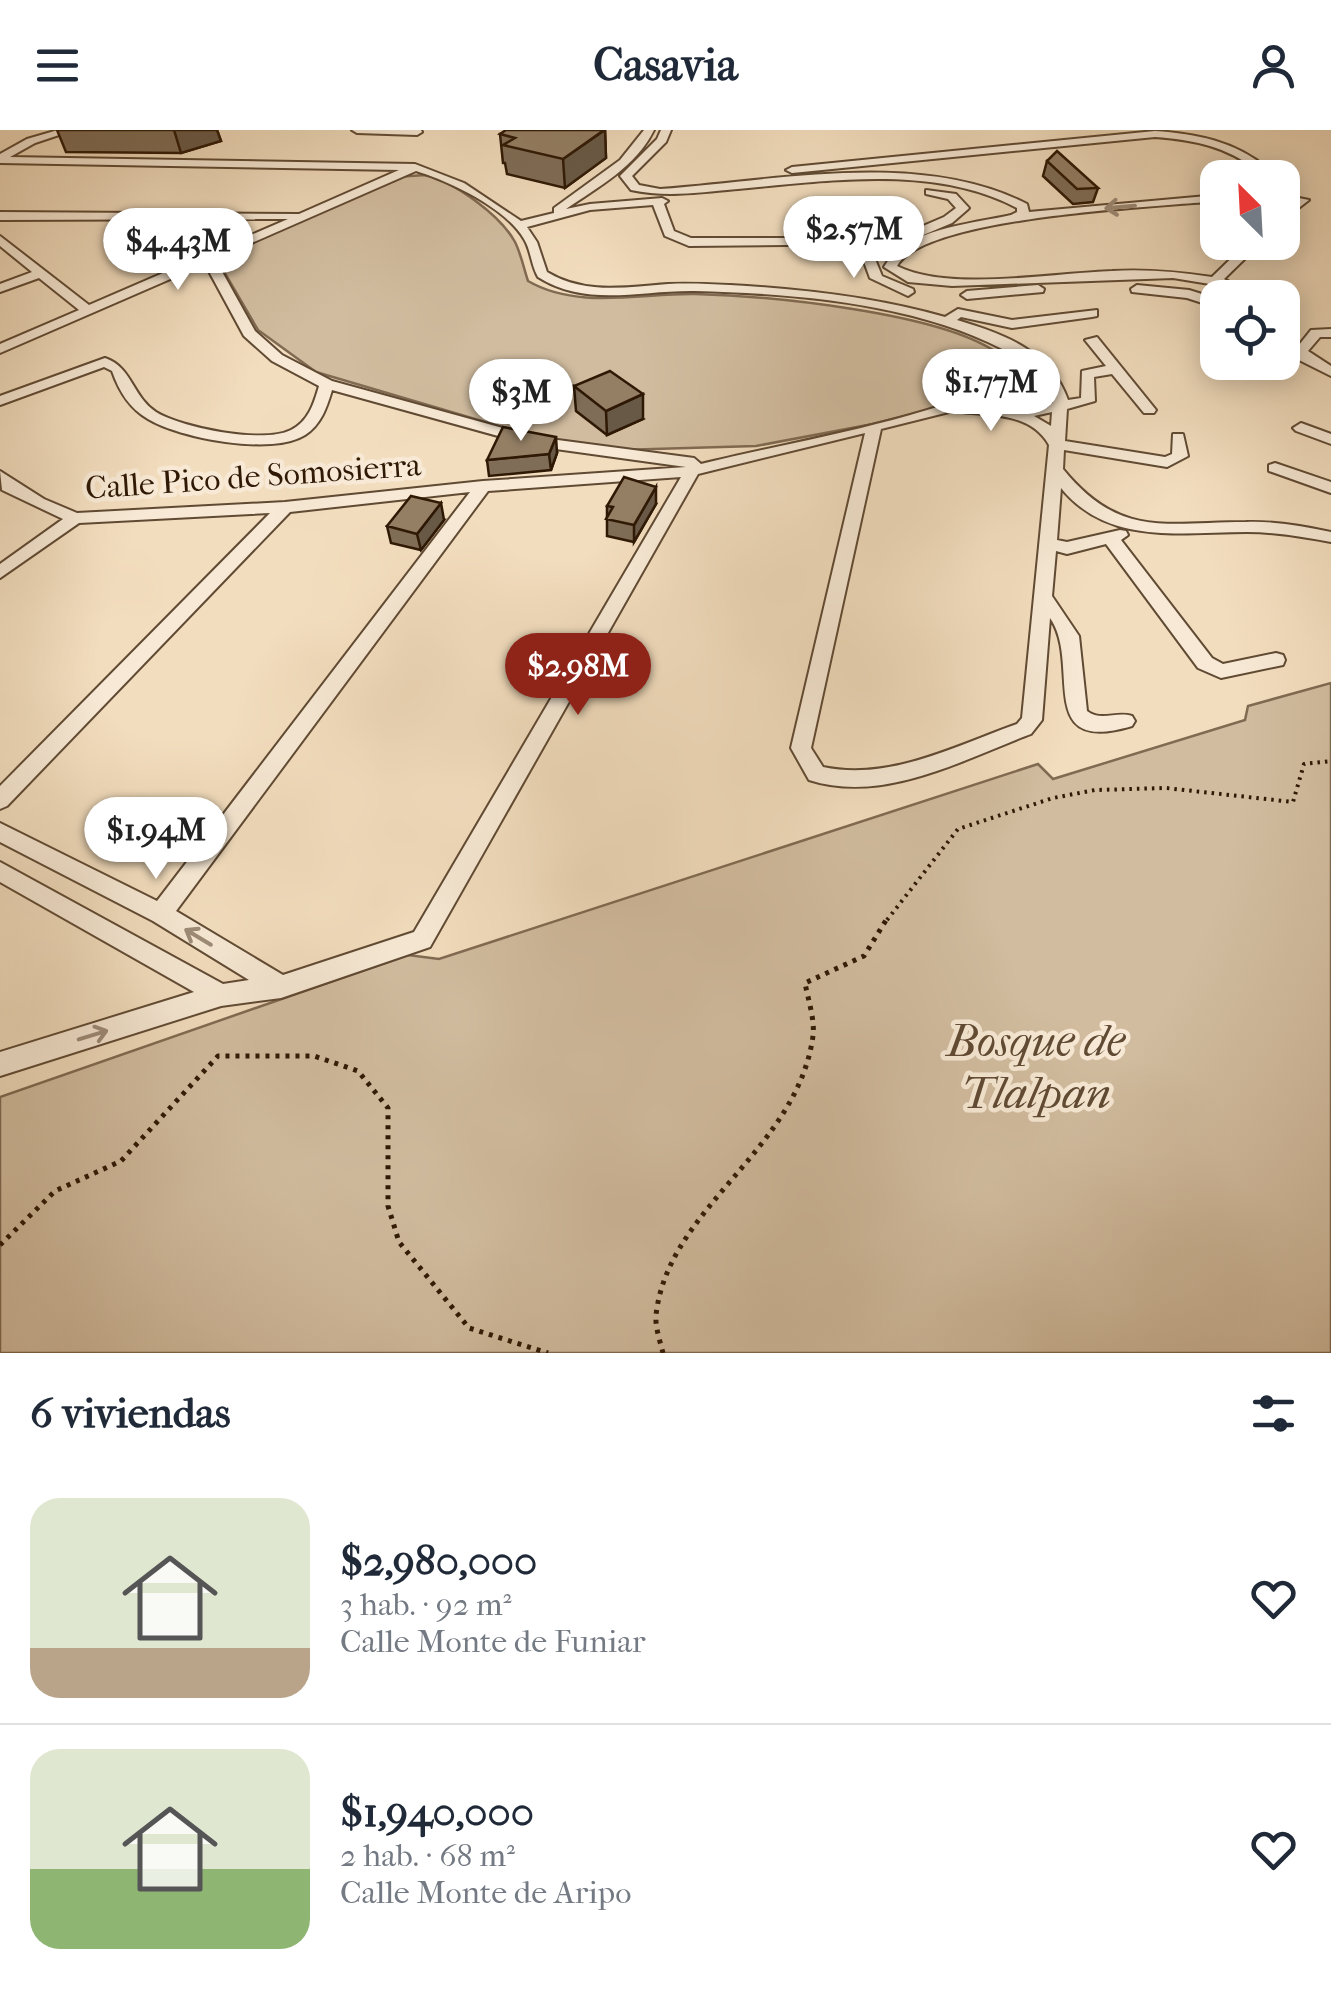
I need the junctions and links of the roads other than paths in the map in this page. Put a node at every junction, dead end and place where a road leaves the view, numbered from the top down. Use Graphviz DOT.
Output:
graph roads {
  1 [pos="70,130"];
  2 [pos="82,130"];
  3 [pos="357,130"];
  4 [pos="649,130"];
  5 [pos="666,130"];
  6 [pos="417,135"];
  7 [pos="46,151"];
  8 [pos="2,157"];
  9 [pos="624,160"];
  10 [pos="1252,160"];
  11 [pos="347,162"];
  12 [pos="639,165"];
  13 [pos="415,167"];
  14 [pos="727,187"];
  15 [pos="339,198"];
  16 [pos="1200,200"];
  17 [pos="1303,200"];
  18 [pos="658,202"];
  19 [pos="1300,203"];
  20 [pos="553,214"];
  21 [pos="301,215"];
  22 [pos="0,216"];
  23 [pos="28,216"];
  24 [pos="1020,216"];
  25 [pos="0,225"];
  26 [pos="518,225"];
  27 [pos="0,240"];
  28 [pos="898,240"];
  29 [pos="208,257"];
  30 [pos="1237,260"];
  31 [pos="41,273"];
  32 [pos="1216,280"];
  33 [pos="0,288"];
  34 [pos="1200,298"];
  35 [pos="87,310"];
  36 [pos="1092,313"];
  37 [pos="945,323"];
  38 [pos="1331,334"];
  39 [pos="1092,340"];
  40 [pos="0,349"];
  41 [pos="1300,355"];
  42 [pos="1300,358"];
  43 [pos="1300,359"];
  44 [pos="1044,368"];
  45 [pos="1115,369"];
  46 [pos="1331,372"];
  47 [pos="327,384"];
  48 [pos="1331,384"];
  49 [pos="0,401"];
  50 [pos="1061,402"];
  51 [pos="943,410"];
  52 [pos="1148,410"];
  53 [pos="1008,415"];
  54 [pos="1301,428"];
  55 [pos="874,429"];
  56 [pos="1178,437"];
  57 [pos="1331,439"];
  58 [pos="560,444"];
  59 [pos="1056,444"];
  60 [pos="736,462"];
  61 [pos="1275,468"];
  62 [pos="1056,470"];
  63 [pos="692,471"];
  64 [pos="0,476"];
  65 [pos="558,480"];
  66 [pos="483,486"];
  67 [pos="1331,488"];
  68 [pos="285,507"];
  69 [pos="75,518"];
  70 [pos="1162,532"];
  71 [pos="1110,537"];
  72 [pos="1331,537"];
  73 [pos="1048,544"];
  74 [pos="0,572"];
  75 [pos="1043,597"];
  76 [pos="1276,660"];
  77 [pos="1125,722"];
  78 [pos="0,800"];
  79 [pos="0,832"];
  80 [pos="0,871"];
  81 [pos="161,914"];
  82 [pos="281,987"];
  83 [pos="220,995"];
  84 [pos="0,1064"];
  1 -- 7 [label="street"];
  2 -- 7 [label="street"];
  3 -- 6 [label="street"];
  4 -- 9 [label="street"];
  5 -- 12 [label="street"];
  7 -- 8 [label="street"];
  7 -- 8 [label="street"];
  7 -- 11 [label="street"];
  9 -- 12 [label="street"];
  9 -- 20 [label="street"];
  10 -- 14 [label="street"];
  11 -- 13 [label="street"];
  11 -- 15 [label="street"];
  12 -- 14 [label="street"];
  13 -- 15 [label="street"];
  13 -- 26 [label="street"];
  14 -- 24 [label="street"];
  15 -- 21 [label="street"];
  16 -- 24 [label="street, one-way"];
  17 -- 19 [label="street"];
  18 -- 20 [label="street"];
  18 -- 28 [label="street"];
  18 -- 28 [label="street"];
  20 -- 26 [label="street"];
  21 -- 23 [label="street"];
  21 -- 29 [label="street"];
  22 -- 23 [label="street"];
  23 -- 25 [label="street"];
  24 -- 32 [label="street"];
  26 -- 37 [label="street"];
  27 -- 31 [label="street"];
  28 -- 34 [label="street"];
  29 -- 35 [label="street"];
  29 -- 47 [label="street"];
  30 -- 32 [label="street"];
  31 -- 33 [label="street"];
  31 -- 35 [label="street"];
  35 -- 40 [label="street"];
  36 -- 37 [label="street"];
  37 -- 44 [label="street"];
  38 -- 41 [label="street"];
  39 -- 45 [label="street"];
  42 -- 46 [label="street"];
  43 -- 48 [label="street"];
  44 -- 50 [label="street"];
  44 -- 51 [label="street, Calle Pico de Somosierra"];
  45 -- 50 [label="street"];
  45 -- 52 [label="street"];
  47 -- 49 [label="street"];
  47 -- 58 [label="street"];
  50 -- 53 [label="street"];
  50 -- 59 [label="street"];
  51 -- 53 [label="street"];
  51 -- 55 [label="street, Calle Pico de Somosierra"];
  53 -- 59 [label="street"];
  54 -- 57 [label="street"];
  55 -- 60 [label="street, Calle Pico de Somosierra"];
  55 -- 75 [label="street"];
  56 -- 59 [label="street"];
  58 -- 60 [label="street"];
  58 -- 65 [label="street"];
  59 -- 62 [label="street"];
  60 -- 63 [label="street, Calle Pico de Somosierra"];
  61 -- 67 [label="street"];
  62 -- 70 [label="street"];
  62 -- 73 [label="street"];
  63 -- 65 [label="street, Calle Pico de Somosierra"];
  63 -- 82 [label="street"];
  64 -- 69 [label="street, Calle Pico de Somosierra"];
  65 -- 66 [label="street, Calle Pico de Somosierra"];
  66 -- 68 [label="street, Calle Pico de Somosierra"];
  66 -- 81 [label="street"];
  68 -- 69 [label="street, Calle Pico de Somosierra"];
  68 -- 78 [label="street"];
  69 -- 74 [label="street"];
  70 -- 71 [label="street"];
  70 -- 72 [label="street"];
  71 -- 73 [label="street"];
  71 -- 76 [label="street"];
  73 -- 75 [label="street"];
  75 -- 77 [label="street"];
  79 -- 81 [label="street"];
  80 -- 83 [label="street"];
  82 -- 81 [label="street, one-way"];
  82 -- 83 [label="street"];
  84 -- 83 [label="street, one-way"];
}
